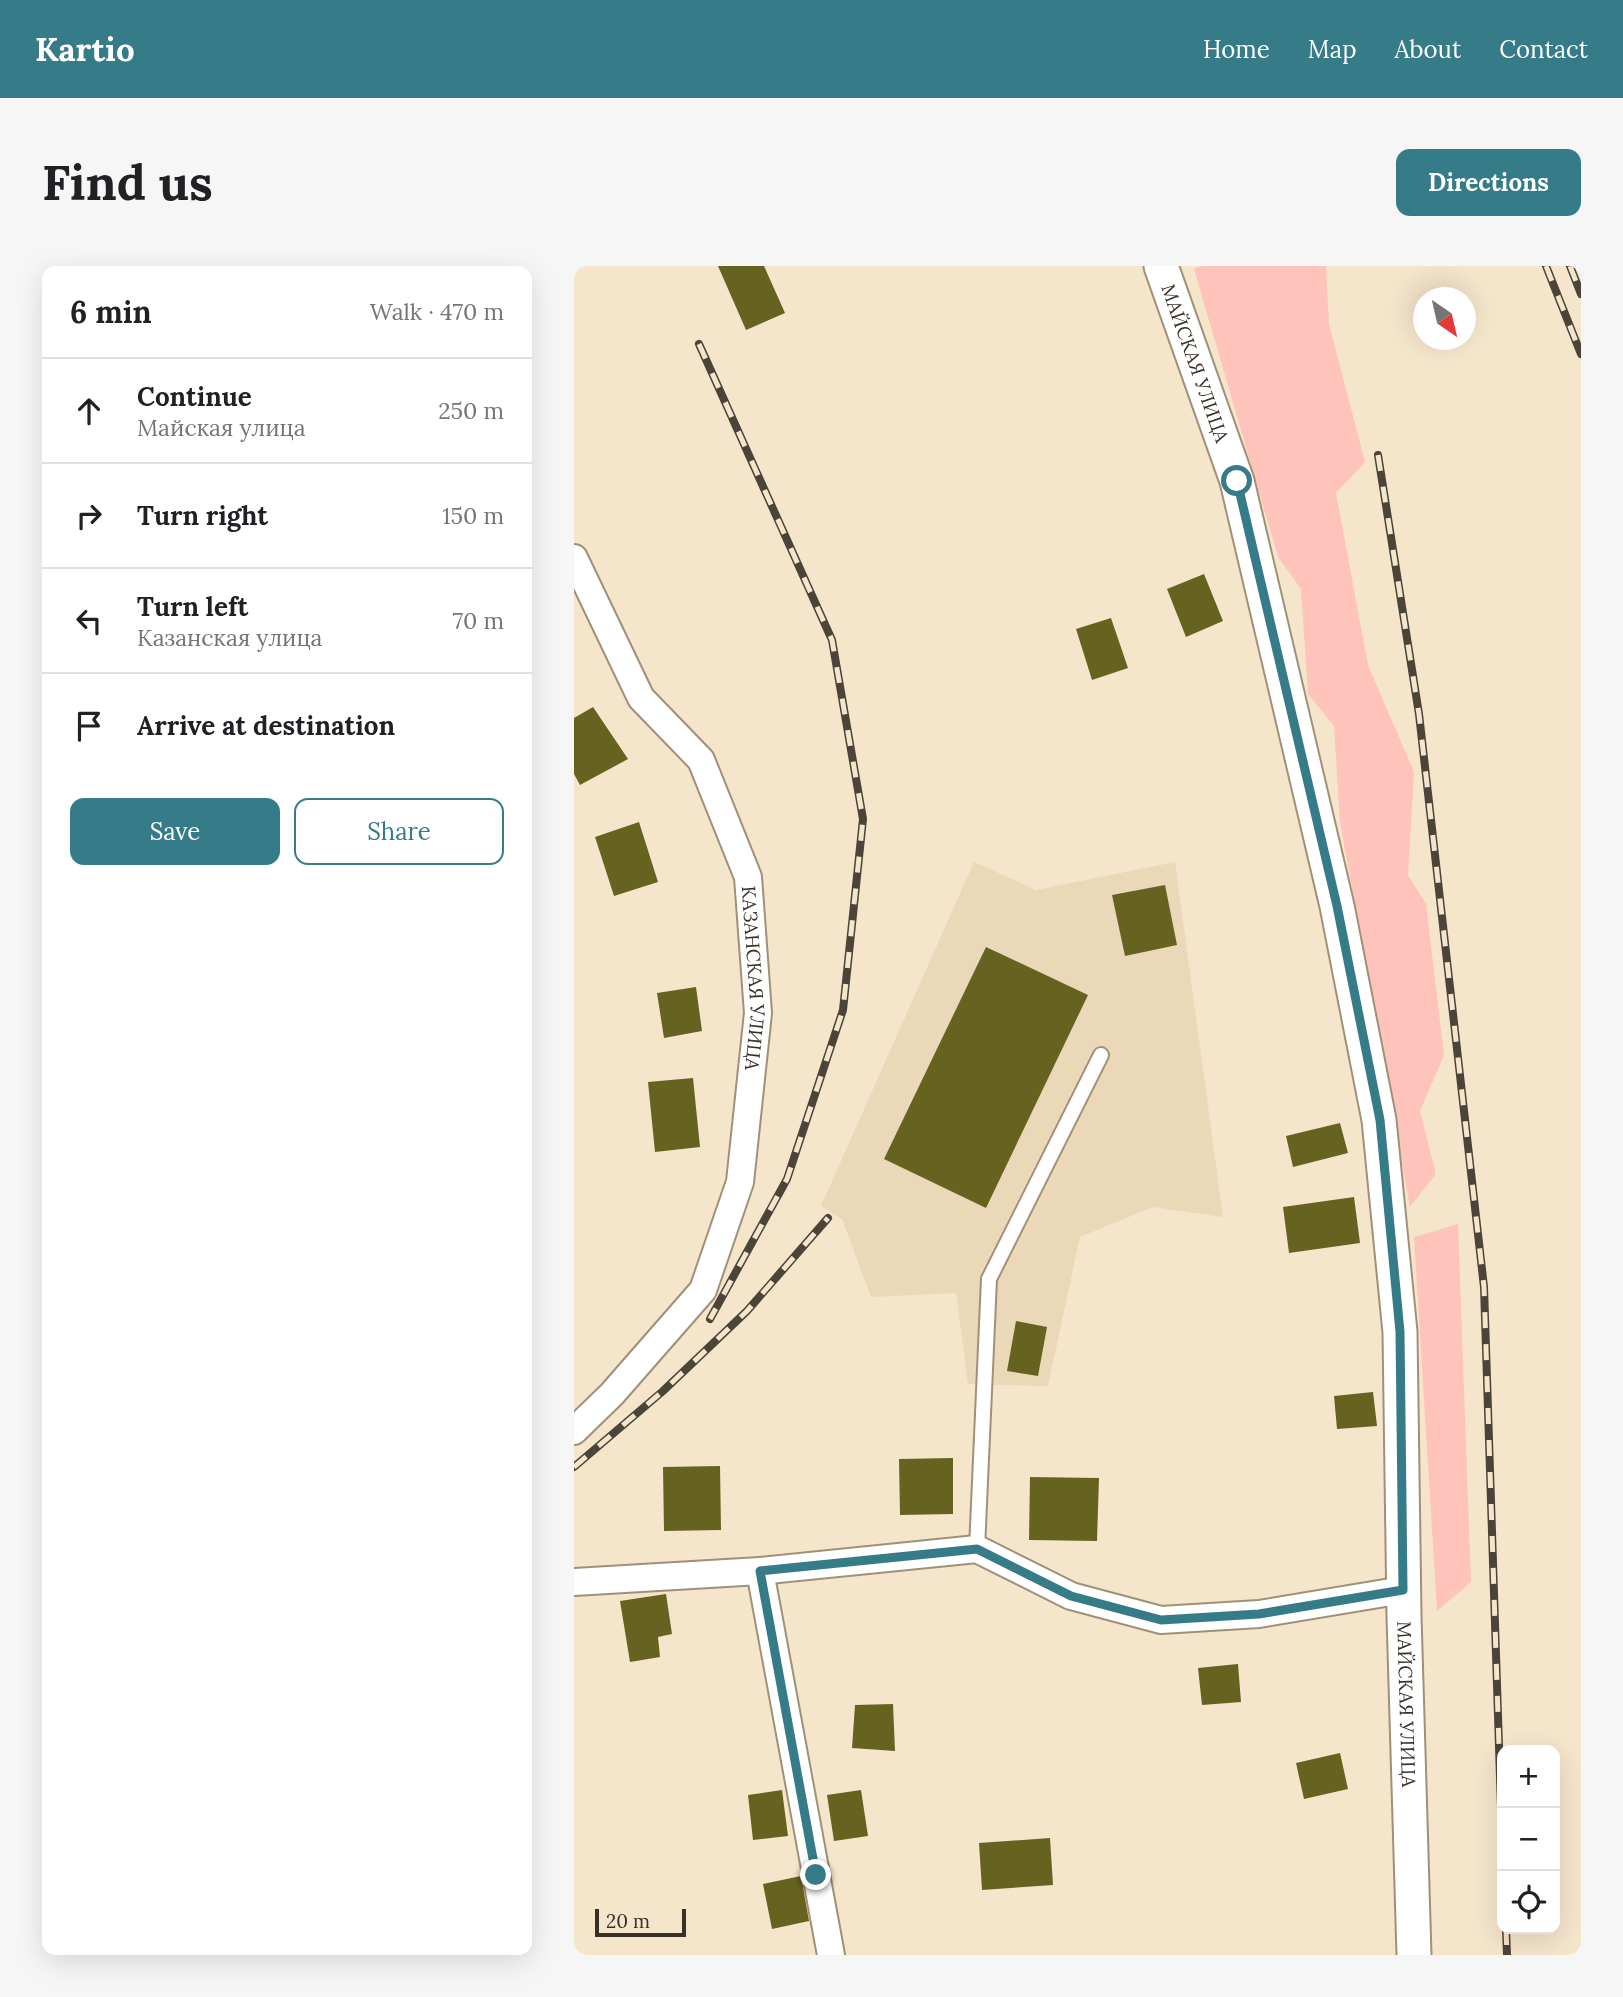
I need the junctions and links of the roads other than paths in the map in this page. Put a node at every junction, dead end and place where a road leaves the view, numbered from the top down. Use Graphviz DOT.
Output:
graph roads {
  1 [pos="1161,266"];
  2 [pos="574,558"];
  3 [pos="1101,1055"];
  4 [pos="574,1431"];
  5 [pos="977,1549"];
  6 [pos="760,1571"];
  7 [pos="574,1582"];
  8 [pos="1403,1590"];
  9 [pos="831,1955"];
  10 [pos="1414,1955"];
  1 -- 8 [label="street, МАЙСКАЯ УЛИЦА"];
  2 -- 4 [label="street, КАЗАНСКАЯ УЛИЦА"];
  3 -- 5 [label="lane"];
  5 -- 6 [label="street"];
  5 -- 8 [label="street"];
  6 -- 7 [label="street"];
  6 -- 9 [label="street"];
  8 -- 10 [label="street, МАЙСКАЯ УЛИЦА"];
}
